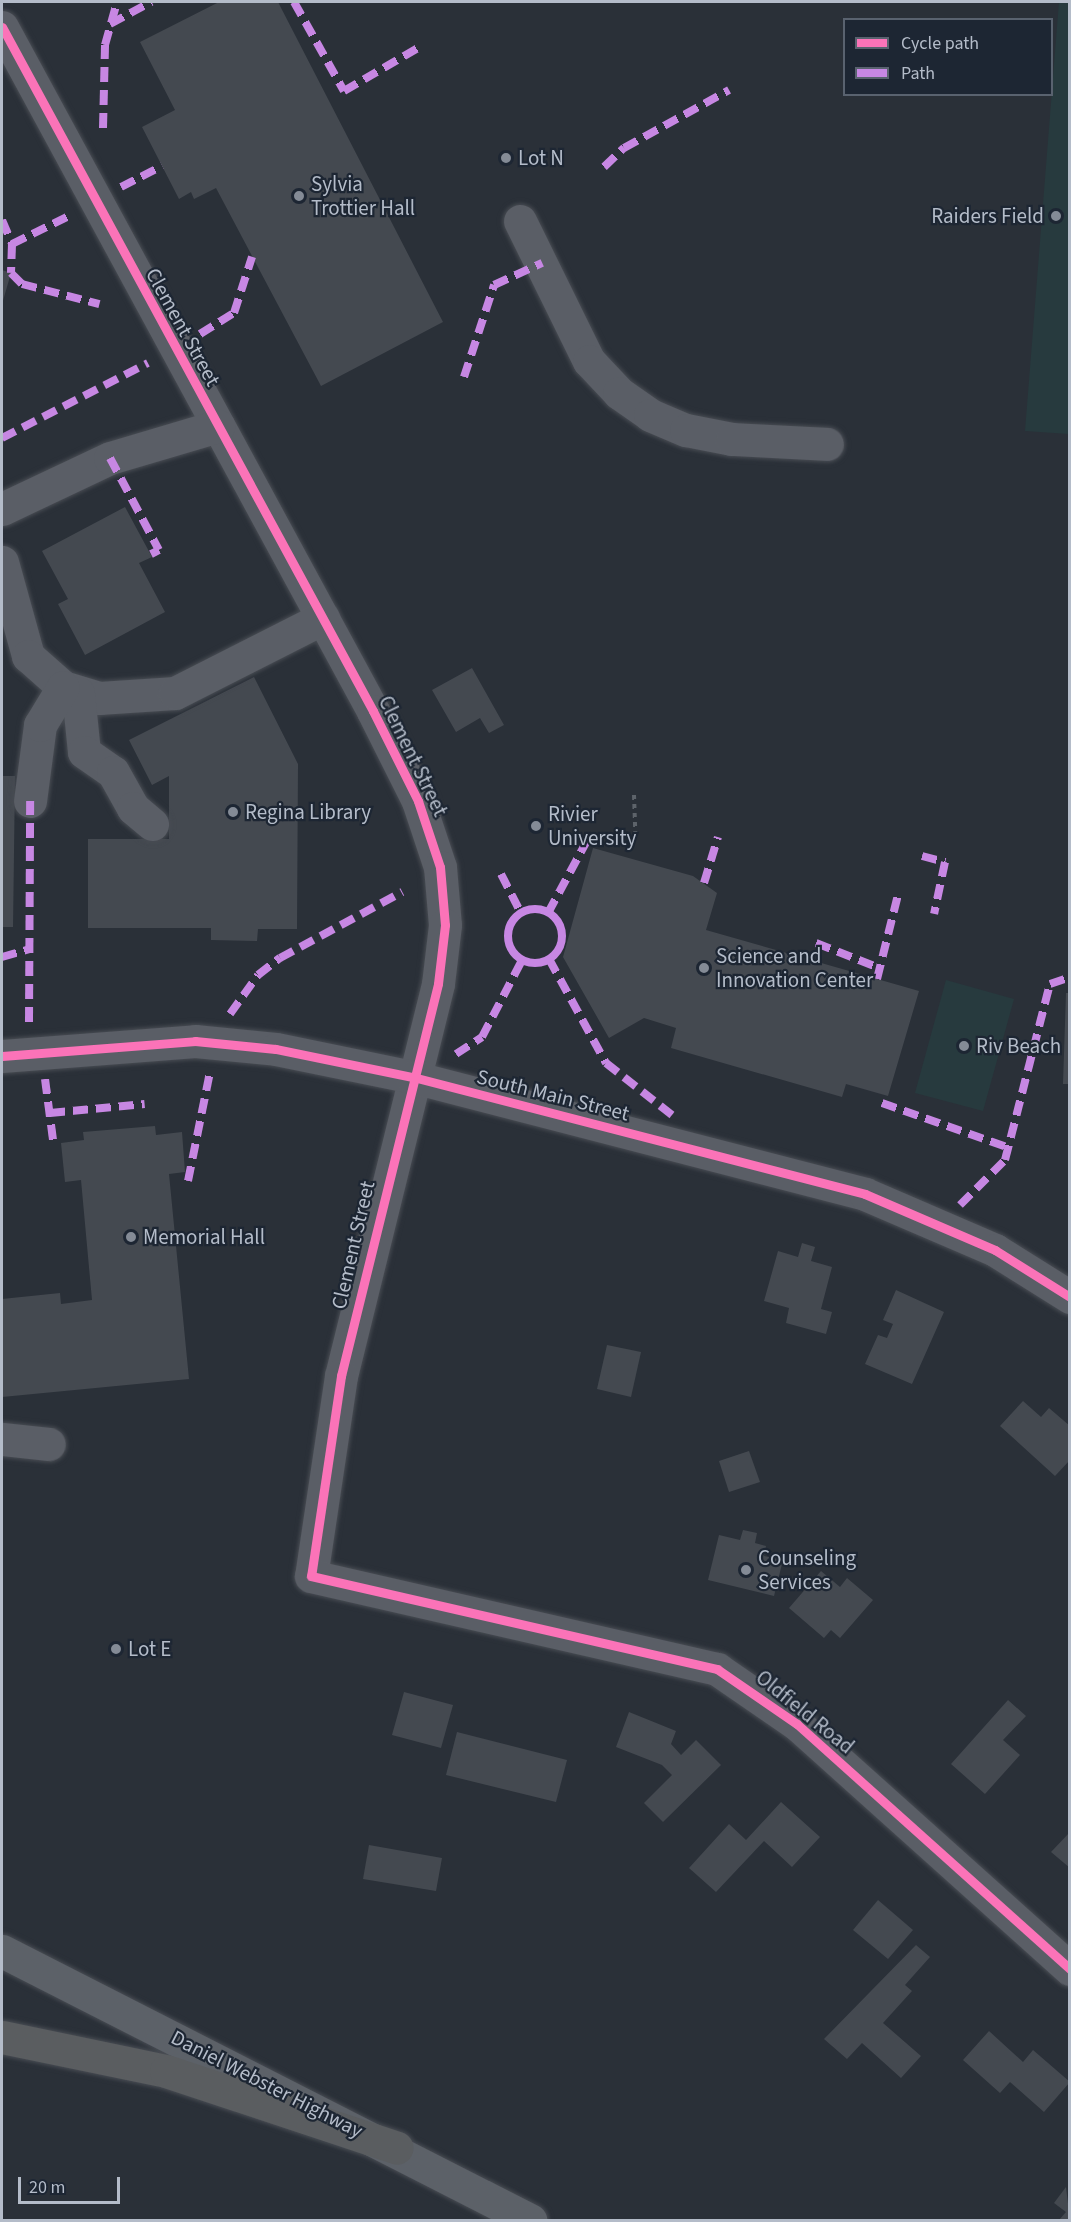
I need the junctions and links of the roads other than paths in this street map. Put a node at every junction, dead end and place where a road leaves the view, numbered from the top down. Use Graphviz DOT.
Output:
graph roads {
  1 [pos="2,27"];
  2 [pos="520,221"];
  3 [pos="218,426"];
  4 [pos="827,444"];
  5 [pos="3,505"];
  6 [pos="2,562"];
  7 [pos="323,618"];
  8 [pos="70,690"];
  9 [pos="30,801"];
  10 [pos="152,824"];
  11 [pos="2,1056"];
  12 [pos="413,1077"];
  13 [pos="1070,1297"];
  14 [pos="2,1438"];
  15 [pos="49,1444"];
  16 [pos="311,1576"];
  17 [pos="2,1951"];
  18 [pos="1070,1969"];
  19 [pos="2,2037"];
  20 [pos="397,2148"];
  21 [pos="530,2220"];
  1 -- 3 [label="street, Clement Street"];
  2 -- 4 [label="street"];
  3 -- 5 [label="street"];
  3 -- 7 [label="street, Clement Street"];
  6 -- 8 [label="street"];
  7 -- 8 [label="street"];
  7 -- 12 [label="street, Clement Street"];
  8 -- 9 [label="street"];
  8 -- 10 [label="street"];
  11 -- 12 [label="street, South Main Street"];
  12 -- 13 [label="street, South Main Street"];
  12 -- 16 [label="street, Clement Street"];
  14 -- 15 [label="street"];
  16 -- 18 [label="street, Oldfield Road"];
  17 -- 20 [label="main road, Daniel Webster Highway"];
  19 -- 20 [label="highway"];
  20 -- 21 [label="main road, Daniel Webster Highway"];
}
